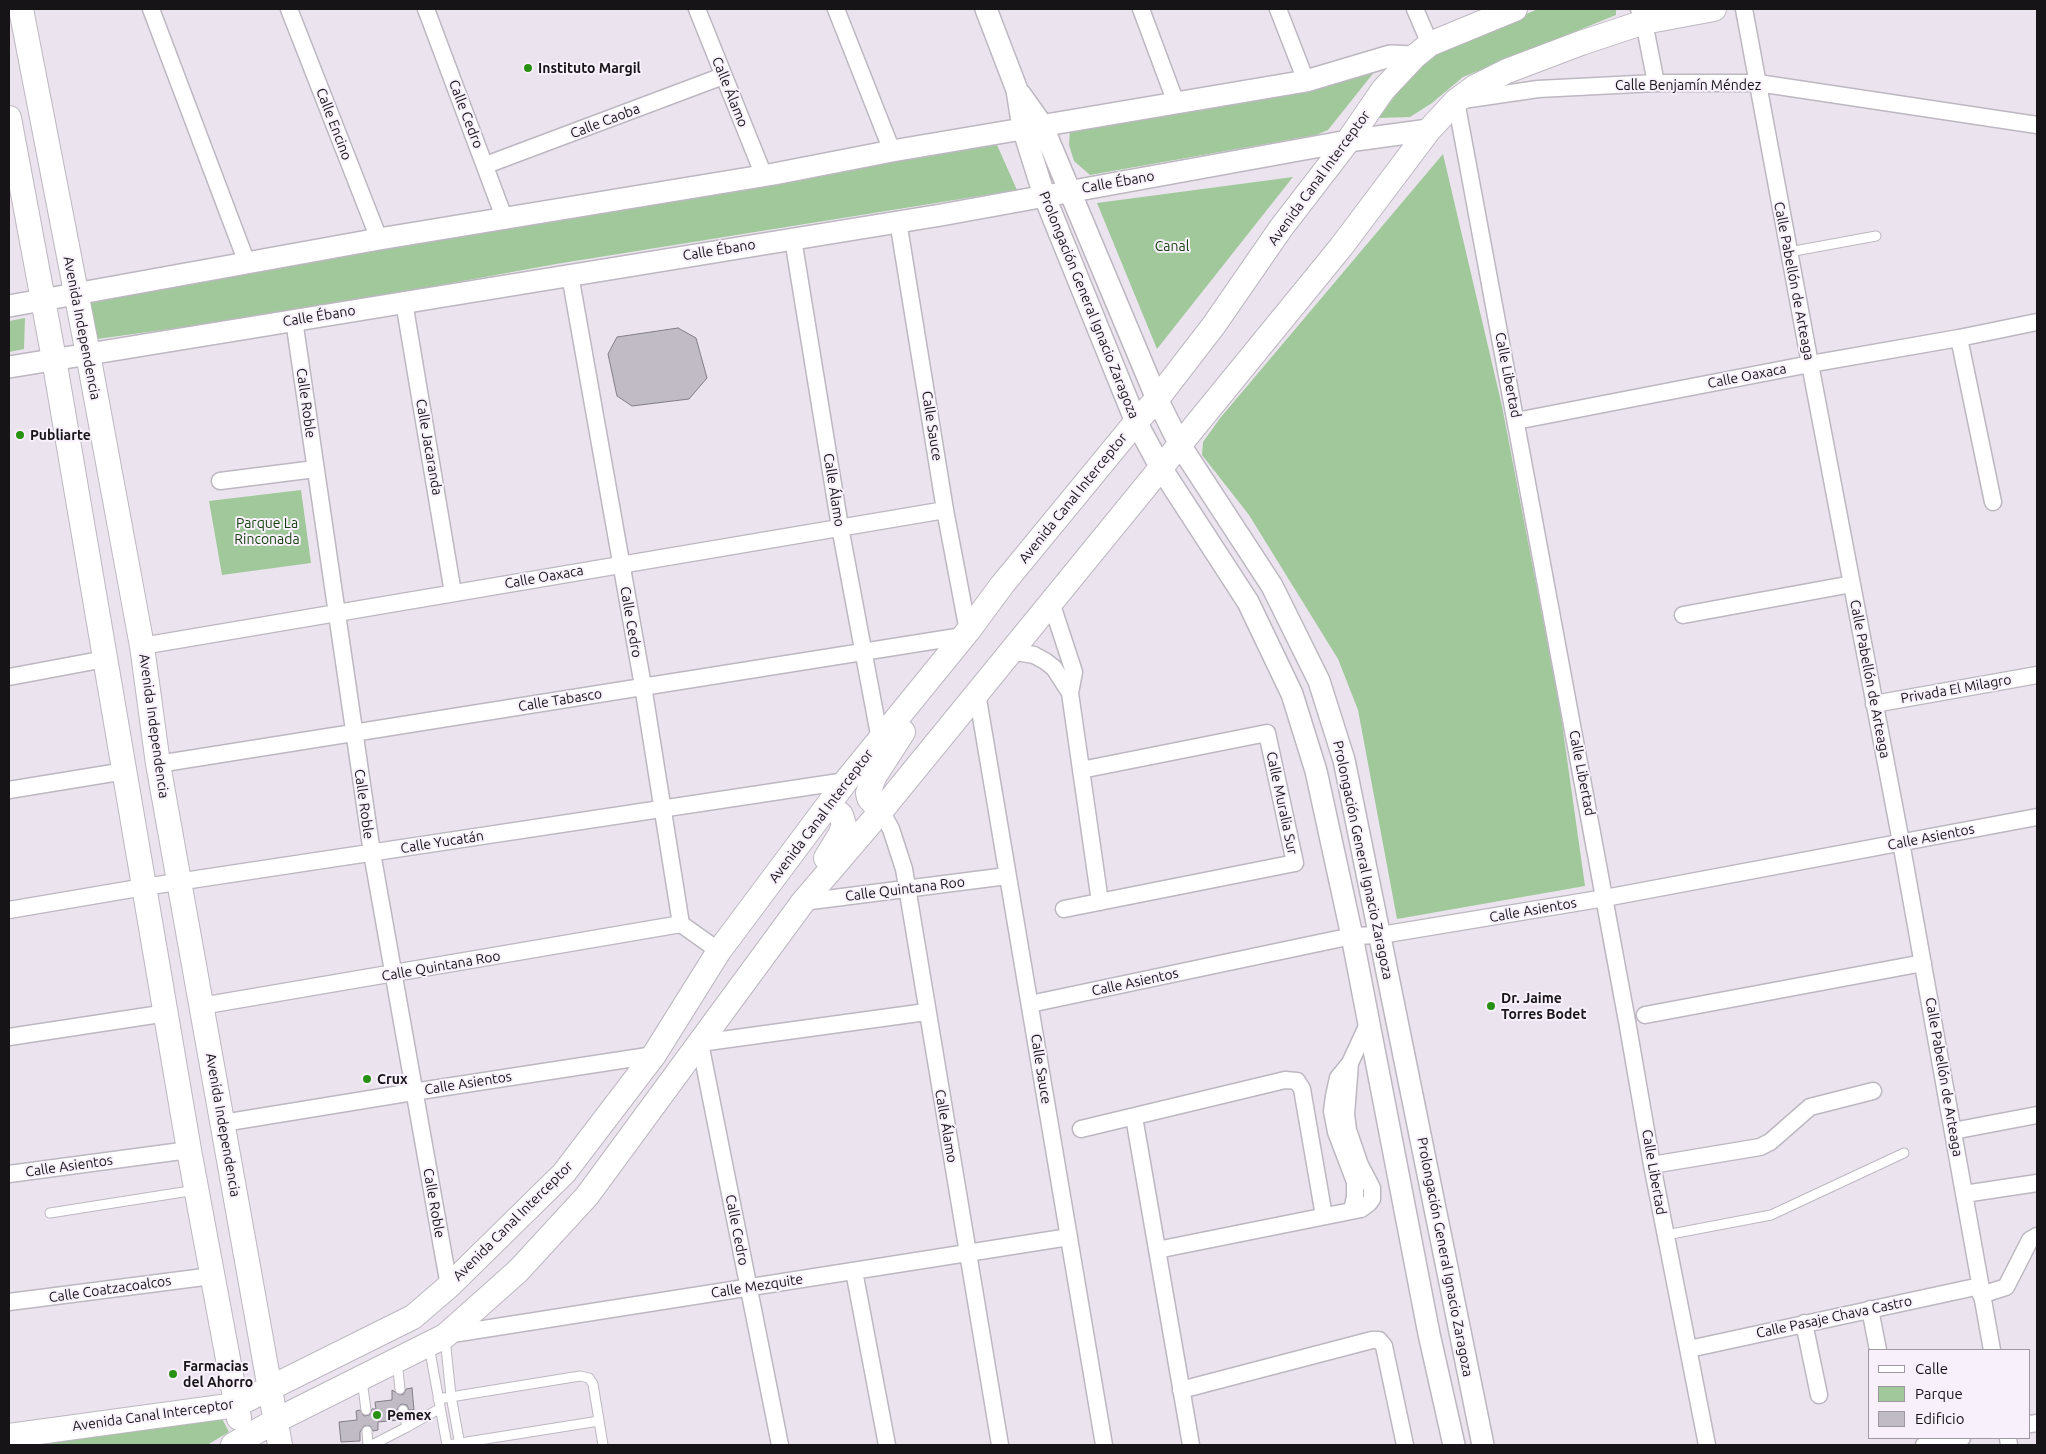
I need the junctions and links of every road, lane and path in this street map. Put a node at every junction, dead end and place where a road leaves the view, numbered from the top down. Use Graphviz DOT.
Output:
graph roads {
  1 [pos="21,9"];
  2 [pos="151,9"];
  3 [pos="289,9"];
  4 [pos="426,9"];
  5 [pos="697,9"];
  6 [pos="836,9"];
  7 [pos="986,9"];
  8 [pos="1140,9"];
  9 [pos="1278,9"];
  10 [pos="1415,9"];
  11 [pos="1515,9"];
  12 [pos="1714,9"];
  13 [pos="1744,9"];
  14 [pos="1641,15"];
  15 [pos="1422,51"];
  16 [pos="723,76"];
  17 [pos="1306,81"];
  18 [pos="1656,83"];
  19 [pos="1758,83"];
  20 [pos="1456,101"];
  21 [pos="1176,103"];
  22 [pos="9,118"];
  23 [pos="2037,125"];
  24 [pos="1032,127"];
  25 [pos="1429,130"];
  26 [pos="1348,140"];
  27 [pos="892,151"];
  28 [pos="486,166"];
  29 [pos="764,176"];
  30 [pos="1070,190"];
  31 [pos="1044,195"];
  32 [pos="505,220"];
  33 [pos="898,221"];
  34 [pos="1876,236"];
  35 [pos="379,239"];
  36 [pos="793,239"];
  37 [pos="1789,252"];
  38 [pos="247,263"];
  39 [pos="570,275"];
  40 [pos="75,294"];
  41 [pos="43,300"];
  42 [pos="404,302"];
  43 [pos="9,306"];
  44 [pos="294,320"];
  45 [pos="2037,322"];
  46 [pos="1959,338"];
  47 [pos="88,354"];
  48 [pos="54,359"];
  49 [pos="1810,364"];
  50 [pos="9,367"];
  51 [pos="1157,399"];
  52 [pos="1516,421"];
  53 [pos="1136,422"];
  54 [pos="1180,444"];
  55 [pos="1161,468"];
  56 [pos="315,469"];
  57 [pos="220,481"];
  58 [pos="1993,502"];
  59 [pos="946,510"];
  60 [pos="840,527"];
  61 [pos="620,564"];
  62 [pos="1852,584"];
  63 [pos="453,593"];
  64 [pos="1051,602"];
  65 [pos="338,613"];
  66 [pos="1682,615"];
  67 [pos="965,634"];
  68 [pos="142,646"];
  69 [pos="864,651"];
  70 [pos="1010,653"];
  71 [pos="105,659"];
  72 [pos="2037,675"];
  73 [pos="9,677"];
  74 [pos="927,681"];
  75 [pos="643,686"];
  76 [pos="977,693"];
  77 [pos="1070,693"];
  78 [pos="1874,704"];
  79 [pos="354,733"];
  80 [pos="880,740"];
  81 [pos="158,764"];
  82 [pos="1081,770"];
  83 [pos="125,771"];
  84 [pos="846,781"];
  85 [pos="9,790"];
  86 [pos="662,808"];
  87 [pos="826,809"];
  88 [pos="881,811"];
  89 [pos="2037,817"];
  90 [pos="1901,842"];
  91 [pos="372,853"];
  92 [pos="1007,876"];
  93 [pos="179,882"];
  94 [pos="144,887"];
  95 [pos="906,889"];
  96 [pos="1605,898"];
  97 [pos="803,902"];
  98 [pos="1100,902"];
  99 [pos="1064,909"];
  100 [pos="9,910"];
  101 [pos="681,924"];
  102 [pos="1381,935"];
  103 [pos="1352,936"];
  104 [pos="719,951"];
  105 [pos="1923,963"];
  106 [pos="393,974"];
  107 [pos="1030,1004"];
  108 [pos="201,1006"];
  109 [pos="926,1012"];
  110 [pos="167,1013"];
  111 [pos="1645,1015"];
  112 [pos="1368,1024"];
  113 [pos="9,1037"];
  114 [pos="700,1043"];
  115 [pos="654,1055"];
  116 [pos="1873,1091"];
  117 [pos="413,1092"];
  118 [pos="2037,1115"];
  119 [pos="1134,1116"];
  120 [pos="223,1123"];
  121 [pos="1081,1129"];
  122 [pos="1953,1131"];
  123 [pos="189,1150"];
  124 [pos="1904,1153"];
  125 [pos="1652,1165"];
  126 [pos="9,1174"];
  127 [pos="2037,1183"];
  128 [pos="196,1190"];
  129 [pos="1964,1194"];
  130 [pos="50,1213"];
  131 [pos="1324,1216"];
  132 [pos="1666,1235"];
  133 [pos="2037,1236"];
  134 [pos="1069,1237"];
  135 [pos="1157,1250"];
  136 [pos="967,1253"];
  137 [pos="854,1271"];
  138 [pos="212,1276"];
  139 [pos="449,1286"];
  140 [pos="749,1288"];
  141 [pos="1981,1291"];
  142 [pos="9,1302"];
  143 [pos="1870,1309"];
  144 [pos="1804,1323"];
  145 [pos="437,1339"];
  146 [pos="1689,1349"];
  147 [pos="1878,1349"];
  148 [pos="1992,1349"];
  149 [pos="397,1359"];
  150 [pos="361,1377"];
  151 [pos="269,1388"];
  152 [pos="400,1389"];
  153 [pos="1181,1390"];
  154 [pos="1819,1395"];
  155 [pos="452,1396"];
  156 [pos="438,1399"];
  157 [pos="236,1405"];
  158 [pos="439,1409"];
  159 [pos="366,1410"];
  160 [pos="403,1410"];
  161 [pos="275,1421"];
  162 [pos="598,1421"];
  163 [pos="407,1427"];
  164 [pos="367,1431"];
  165 [pos="9,1436"];
  166 [pos="1957,1439"];
  167 [pos="239,1443"];
  168 [pos="460,1444"];
  169 [pos="280,1445"];
  170 [pos="368,1445"];
  171 [pos="372,1445"];
  172 [pos="447,1445"];
  173 [pos="603,1445"];
  174 [pos="780,1445"];
  175 [pos="887,1445"];
  176 [pos="1000,1445"];
  177 [pos="1104,1445"];
  178 [pos="1191,1445"];
  179 [pos="1405,1445"];
  180 [pos="1454,1445"];
  181 [pos="1483,1445"];
  182 [pos="1706,1445"];
  183 [pos="1924,1445"];
  1 -- 40 [label="main road, Avenida Independencia"];
  2 -- 38 [label="street"];
  3 -- 35 [label="street, Calle Encino"];
  4 -- 28 [label="street, Calle Cedro"];
  5 -- 16 [label="street, Calle Álamo"];
  6 -- 27 [label="street"];
  7 -- 24 [label="street"];
  8 -- 21 [label="street"];
  9 -- 17 [label="street"];
  10 -- 15 [label="street"];
  11 -- 15 [label="main road, Avenida Canal Interceptor"];
  12 -- 14 [label="main road"];
  13 -- 19 [label="street, Calle Pabellón de Arteaga"];
  14 -- 18 [label="street"];
  14 -- 20 [label="main road"];
  15 -- 17 [label="street"];
  15 -- 26 [label="main road, Avenida Canal Interceptor"];
  16 -- 28 [label="street, Calle Caoba"];
  16 -- 29 [label="street, Calle Álamo"];
  17 -- 21 [label="street"];
  18 -- 19 [label="street, Calle Benjamín Méndez"];
  18 -- 20 [label="street, Calle Benjamín Méndez"];
  19 -- 23 [label="street, Calle Benjamín Méndez"];
  19 -- 37 [label="street, Calle Pabellón de Arteaga"];
  20 -- 25 [label="main road"];
  20 -- 52 [label="street, Calle Libertad"];
  21 -- 24 [label="street"];
  22 -- 41 [label="main road"];
  24 -- 27 [label="street"];
  24 -- 30 [label="street, Prolongación General Ignacio Zaragoza"];
  24 -- 31 [label="street, Prolongación General Ignacio Zaragoza"];
  25 -- 26 [label="street, Calle Ébano"];
  25 -- 54 [label="main road"];
  26 -- 30 [label="street, Calle Ébano"];
  26 -- 51 [label="main road, Avenida Canal Interceptor"];
  27 -- 29 [label="street"];
  28 -- 32 [label="street, Calle Cedro"];
  29 -- 32 [label="street"];
  30 -- 31 [label="street, Calle Ébano"];
  30 -- 51 [label="street, Prolongación General Ignacio Zaragoza"];
  31 -- 33 [label="street, Calle Ébano"];
  31 -- 53 [label="street, Prolongación General Ignacio Zaragoza"];
  32 -- 35 [label="street"];
  33 -- 36 [label="street, Calle Ébano"];
  33 -- 59 [label="street, Calle Sauce"];
  34 -- 37 [label="lane"];
  35 -- 38 [label="street"];
  36 -- 39 [label="street, Calle Ébano"];
  36 -- 60 [label="street, Calle Álamo"];
  37 -- 49 [label="street, Calle Pabellón de Arteaga"];
  38 -- 40 [label="street"];
  39 -- 42 [label="street, Calle Ébano"];
  39 -- 61 [label="street, Calle Cedro"];
  40 -- 41 [label="street"];
  40 -- 47 [label="main road, Avenida Independencia"];
  41 -- 43 [label="street"];
  41 -- 48 [label="main road"];
  42 -- 44 [label="street, Calle Ébano"];
  42 -- 63 [label="street, Calle Jacaranda"];
  44 -- 47 [label="street, Calle Ébano"];
  44 -- 56 [label="street, Calle Roble"];
  45 -- 46 [label="street, Calle Oaxaca"];
  46 -- 49 [label="street, Calle Oaxaca"];
  46 -- 58 [label="street"];
  47 -- 48 [label="street, Calle Ébano"];
  47 -- 68 [label="main road, Avenida Independencia"];
  48 -- 50 [label="street, Calle Ébano"];
  48 -- 71 [label="main road"];
  49 -- 52 [label="street, Calle Oaxaca"];
  49 -- 62 [label="street, Calle Pabellón de Arteaga"];
  51 -- 53 [label="main road, Avenida Canal Interceptor"];
  51 -- 54 [label="street, Prolongación General Ignacio Zaragoza"];
  52 -- 96 [label="street, Calle Libertad"];
  53 -- 55 [label="street, Prolongación General Ignacio Zaragoza"];
  53 -- 67 [label="main road, Avenida Canal Interceptor"];
  54 -- 55 [label="main road"];
  54 -- 102 [label="street, Prolongación General Ignacio Zaragoza"];
  55 -- 64 [label="main road"];
  55 -- 103 [label="street, Prolongación General Ignacio Zaragoza"];
  56 -- 57 [label="street"];
  56 -- 65 [label="street, Calle Roble"];
  59 -- 60 [label="street, Calle Oaxaca"];
  59 -- 67 [label="street, Calle Sauce"];
  60 -- 61 [label="street, Calle Oaxaca"];
  60 -- 69 [label="street, Calle Álamo"];
  61 -- 63 [label="street, Calle Oaxaca"];
  61 -- 75 [label="street, Calle Cedro"];
  62 -- 66 [label="street"];
  62 -- 78 [label="street, Calle Pabellón de Arteaga"];
  63 -- 65 [label="street, Calle Oaxaca"];
  64 -- 70 [label="main road"];
  64 -- 77 [label="street"];
  65 -- 68 [label="street, Calle Oaxaca"];
  65 -- 79 [label="street, Calle Roble"];
  67 -- 69 [label="street, Calle Tabasco"];
  67 -- 74 [label="main road, Avenida Canal Interceptor"];
  68 -- 81 [label="main road, Avenida Independencia"];
  69 -- 75 [label="street, Calle Tabasco"];
  69 -- 80 [label="street, Calle Álamo"];
  70 -- 76 [label="main road"];
  70 -- 77 [label="street"];
  71 -- 73 [label="street"];
  71 -- 83 [label="main road"];
  72 -- 78 [label="street, Privada El Milagro"];
  74 -- 80 [label="main road, Avenida Canal Interceptor"];
  74 -- 88 [label="main road"];
  75 -- 79 [label="street, Calle Tabasco"];
  75 -- 86 [label="street, Calle Cedro"];
  76 -- 88 [label="main road"];
  76 -- 92 [label="street, Calle Sauce"];
  77 -- 82 [label="street"];
  78 -- 90 [label="street, Calle Pabellón de Arteaga"];
  79 -- 81 [label="street, Calle Tabasco"];
  79 -- 91 [label="street, Calle Roble"];
  80 -- 84 [label="main road, Avenida Canal Interceptor"];
  81 -- 93 [label="main road, Avenida Independencia"];
  82 -- 98 [label="street"];
  82 -- 98 [label="street, Calle Muralia Sur"];
  83 -- 85 [label="street"];
  83 -- 94 [label="main road"];
  84 -- 86 [label="street, Calle Yucatán"];
  84 -- 87 [label="main road, Avenida Canal Interceptor"];
  86 -- 91 [label="street, Calle Yucatán"];
  86 -- 101 [label="street, Calle Cedro"];
  87 -- 97 [label="main road"];
  87 -- 104 [label="main road, Avenida Canal Interceptor"];
  88 -- 95 [label="street, Calle Álamo"];
  88 -- 97 [label="main road"];
  89 -- 90 [label="street, Calle Asientos"];
  90 -- 96 [label="street, Calle Asientos"];
  90 -- 105 [label="street, Calle Pabellón de Arteaga"];
  91 -- 93 [label="street, Calle Yucatán"];
  91 -- 106 [label="street, Calle Roble"];
  92 -- 95 [label="street, Calle Quintana Roo"];
  92 -- 107 [label="street, Calle Sauce"];
  93 -- 94 [label="street, Calle Yucatán"];
  93 -- 108 [label="main road, Avenida Independencia"];
  94 -- 100 [label="street, Calle Yucatán"];
  94 -- 110 [label="main road"];
  95 -- 97 [label="street, Calle Quintana Roo"];
  95 -- 109 [label="street, Calle Álamo"];
  96 -- 102 [label="street, Calle Asientos"];
  96 -- 125 [label="street, Calle Libertad"];
  97 -- 114 [label="main road"];
  98 -- 99 [label="street, Calle Muralia Sur"];
  101 -- 104 [label="street"];
  101 -- 106 [label="street, Calle Quintana Roo"];
  102 -- 103 [label="street, Calle Asientos"];
  102 -- 181 [label="street, Prolongación General Ignacio Zaragoza"];
  103 -- 107 [label="street, Calle Asientos"];
  103 -- 112 [label="street, Prolongación General Ignacio Zaragoza"];
  104 -- 115 [label="main road, Avenida Canal Interceptor"];
  105 -- 111 [label="street"];
  105 -- 122 [label="street, Calle Pabellón de Arteaga"];
  106 -- 108 [label="street, Calle Quintana Roo"];
  106 -- 117 [label="street, Calle Roble"];
  107 -- 134 [label="street, Calle Sauce"];
  108 -- 120 [label="main road, Avenida Independencia"];
  109 -- 114 [label="street"];
  109 -- 136 [label="street, Calle Álamo"];
  110 -- 113 [label="street"];
  110 -- 123 [label="main road"];
  112 -- 131 [label="street"];
  112 -- 180 [label="street, Prolongación General Ignacio Zaragoza"];
  114 -- 140 [label="street, Calle Cedro"];
  114 -- 145 [label="main road"];
  115 -- 117 [label="street, Calle Asientos"];
  115 -- 139 [label="main road, Avenida Canal Interceptor"];
  116 -- 125 [label="street"];
  117 -- 120 [label="street, Calle Asientos"];
  117 -- 139 [label="street, Calle Roble"];
  118 -- 122 [label="street"];
  119 -- 121 [label="street"];
  119 -- 131 [label="street"];
  119 -- 135 [label="street"];
  120 -- 151 [label="main road, Avenida Independencia"];
  122 -- 129 [label="street, Calle Pabellón de Arteaga"];
  123 -- 126 [label="street, Calle Asientos"];
  123 -- 128 [label="main road"];
  124 -- 132 [label="lane"];
  125 -- 132 [label="street, Calle Libertad"];
  127 -- 129 [label="street"];
  128 -- 130 [label="lane"];
  128 -- 138 [label="main road"];
  129 -- 141 [label="street, Calle Pabellón de Arteaga"];
  131 -- 135 [label="street"];
  132 -- 146 [label="street, Calle Libertad"];
  133 -- 141 [label="street, Calle Pasaje Chava Castro"];
  134 -- 136 [label="street, Calle Mezquite"];
  134 -- 177 [label="street, Calle Sauce"];
  135 -- 153 [label="street"];
  136 -- 137 [label="street, Calle Mezquite"];
  136 -- 176 [label="street, Calle Álamo"];
  137 -- 140 [label="street, Calle Mezquite"];
  137 -- 175 [label="street"];
  138 -- 142 [label="street, Calle Coatzacoalcos"];
  138 -- 157 [label="main road"];
  139 -- 151 [label="main road, Avenida Canal Interceptor"];
  140 -- 145 [label="street, Calle Mezquite"];
  140 -- 174 [label="street, Calle Cedro"];
  141 -- 143 [label="street, Calle Pasaje Chava Castro"];
  141 -- 148 [label="street, Calle Pabellón de Arteaga"];
  143 -- 144 [label="street, Calle Pasaje Chava Castro"];
  143 -- 147 [label="street"];
  144 -- 146 [label="street, Calle Pasaje Chava Castro"];
  144 -- 154 [label="street"];
  145 -- 149 [label="main road"];
  145 -- 155 [label="lane"];
  145 -- 156 [label="lane"];
  146 -- 182 [label="street, Calle Libertad"];
  149 -- 150 [label="main road"];
  149 -- 152 [label="lane"];
  150 -- 159 [label="lane"];
  150 -- 161 [label="main road"];
  151 -- 157 [label="main road, Avenida Canal Interceptor"];
  151 -- 161 [label="main road, Avenida Independencia"];
  153 -- 178 [label="street"];
  153 -- 179 [label="street"];
  155 -- 156 [label="lane"];
  155 -- 162 [label="lane"];
  155 -- 168 [label="lane"];
  156 -- 158 [label="lane"];
  157 -- 165 [label="main road, Avenida Canal Interceptor"];
  157 -- 167 [label="main road"];
  158 -- 163 [label="lane"];
  158 -- 172 [label="lane"];
  160 -- 163 [label="lane"];
  161 -- 167 [label="main road"];
  161 -- 169 [label="main road, Avenida Independencia"];
  162 -- 168 [label="lane"];
  162 -- 173 [label="lane"];
  163 -- 171 [label="lane"];
  164 -- 170 [label="lane"];
  166 -- 183 [label="street"];
  168 -- 172 [label="lane"];
}
